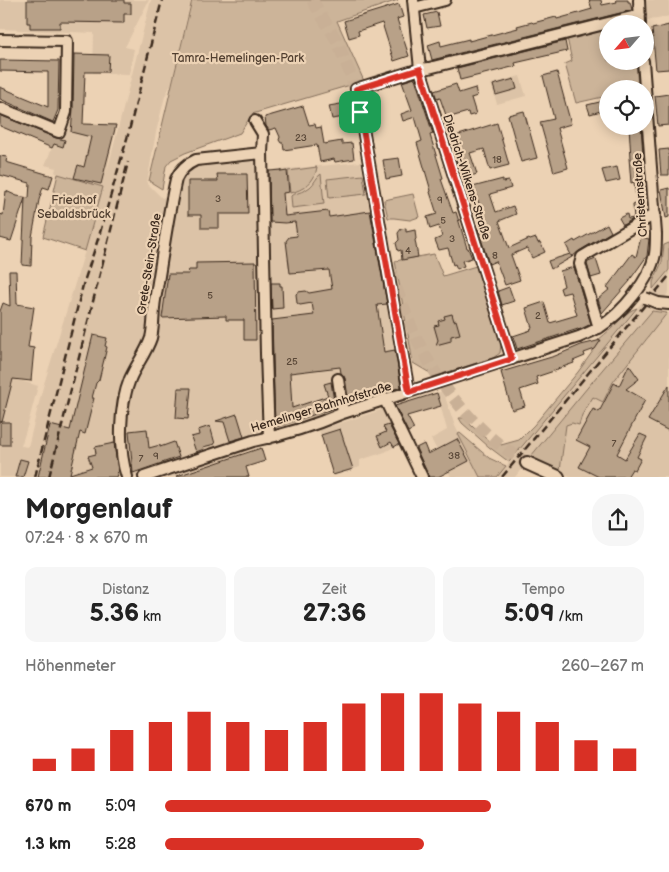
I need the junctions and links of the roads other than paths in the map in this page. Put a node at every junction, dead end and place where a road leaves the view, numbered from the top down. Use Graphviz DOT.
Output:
graph roads {
  1 [pos="445,0"];
  2 [pos="638,0"];
  3 [pos="414,4"];
  4 [pos="640,15"];
  5 [pos="599,29"];
  6 [pos="0,40"];
  7 [pos="420,69"];
  8 [pos="644,70"];
  9 [pos="0,108"];
  10 [pos="254,121"];
  11 [pos="262,153"];
  12 [pos="655,214"];
  13 [pos="636,292"];
  14 [pos="669,304"];
  15 [pos="599,328"];
  16 [pos="512,359"];
  17 [pos="338,379"];
  18 [pos="409,392"];
  19 [pos="384,400"];
  20 [pos="344,413"];
  21 [pos="269,438"];
  22 [pos="127,477"];
  23 [pos="144,477"];
  24 [pos="422,477"];
  25 [pos="550,477"];
  26 [pos="558,477"];
  1 -- 3 [label="street"];
  2 -- 4 [label="street"];
  3 -- 7 [label="street, Diedrich-Wilkens-Straße"];
  5 -- 7 [label="street"];
  6 -- 9 [label="street"];
  7 -- 16 [label="street, Diedrich-Wilkens-Straße"];
  7 -- 18 [label="street"];
  8 -- 12 [label="street, Christernstraße"];
  10 -- 11 [label="street"];
  11 -- 21 [label="street"];
  11 -- 22 [label="street, Grete-Stein-Straße"];
  12 -- 13 [label="street, Christernstraße"];
  12 -- 15 [label="street"];
  13 -- 14 [label="street, bridge"];
  13 -- 15 [label="street, Hemelinger Bahnhofstraße"];
  15 -- 16 [label="street, Hemelinger Bahnhofstraße"];
  16 -- 18 [label="street, Hemelinger Bahnhofstraße"];
  17 -- 20 [label="street"];
  18 -- 19 [label="street, Hemelinger Bahnhofstraße"];
  19 -- 20 [label="street, Hemelinger Bahnhofstraße"];
  19 -- 24 [label="street"];
  20 -- 21 [label="street, Hemelinger Bahnhofstraße"];
  21 -- 23 [label="street, Hemelinger Bahnhofstraße"];
  25 -- 26 [label="main road"];
}
